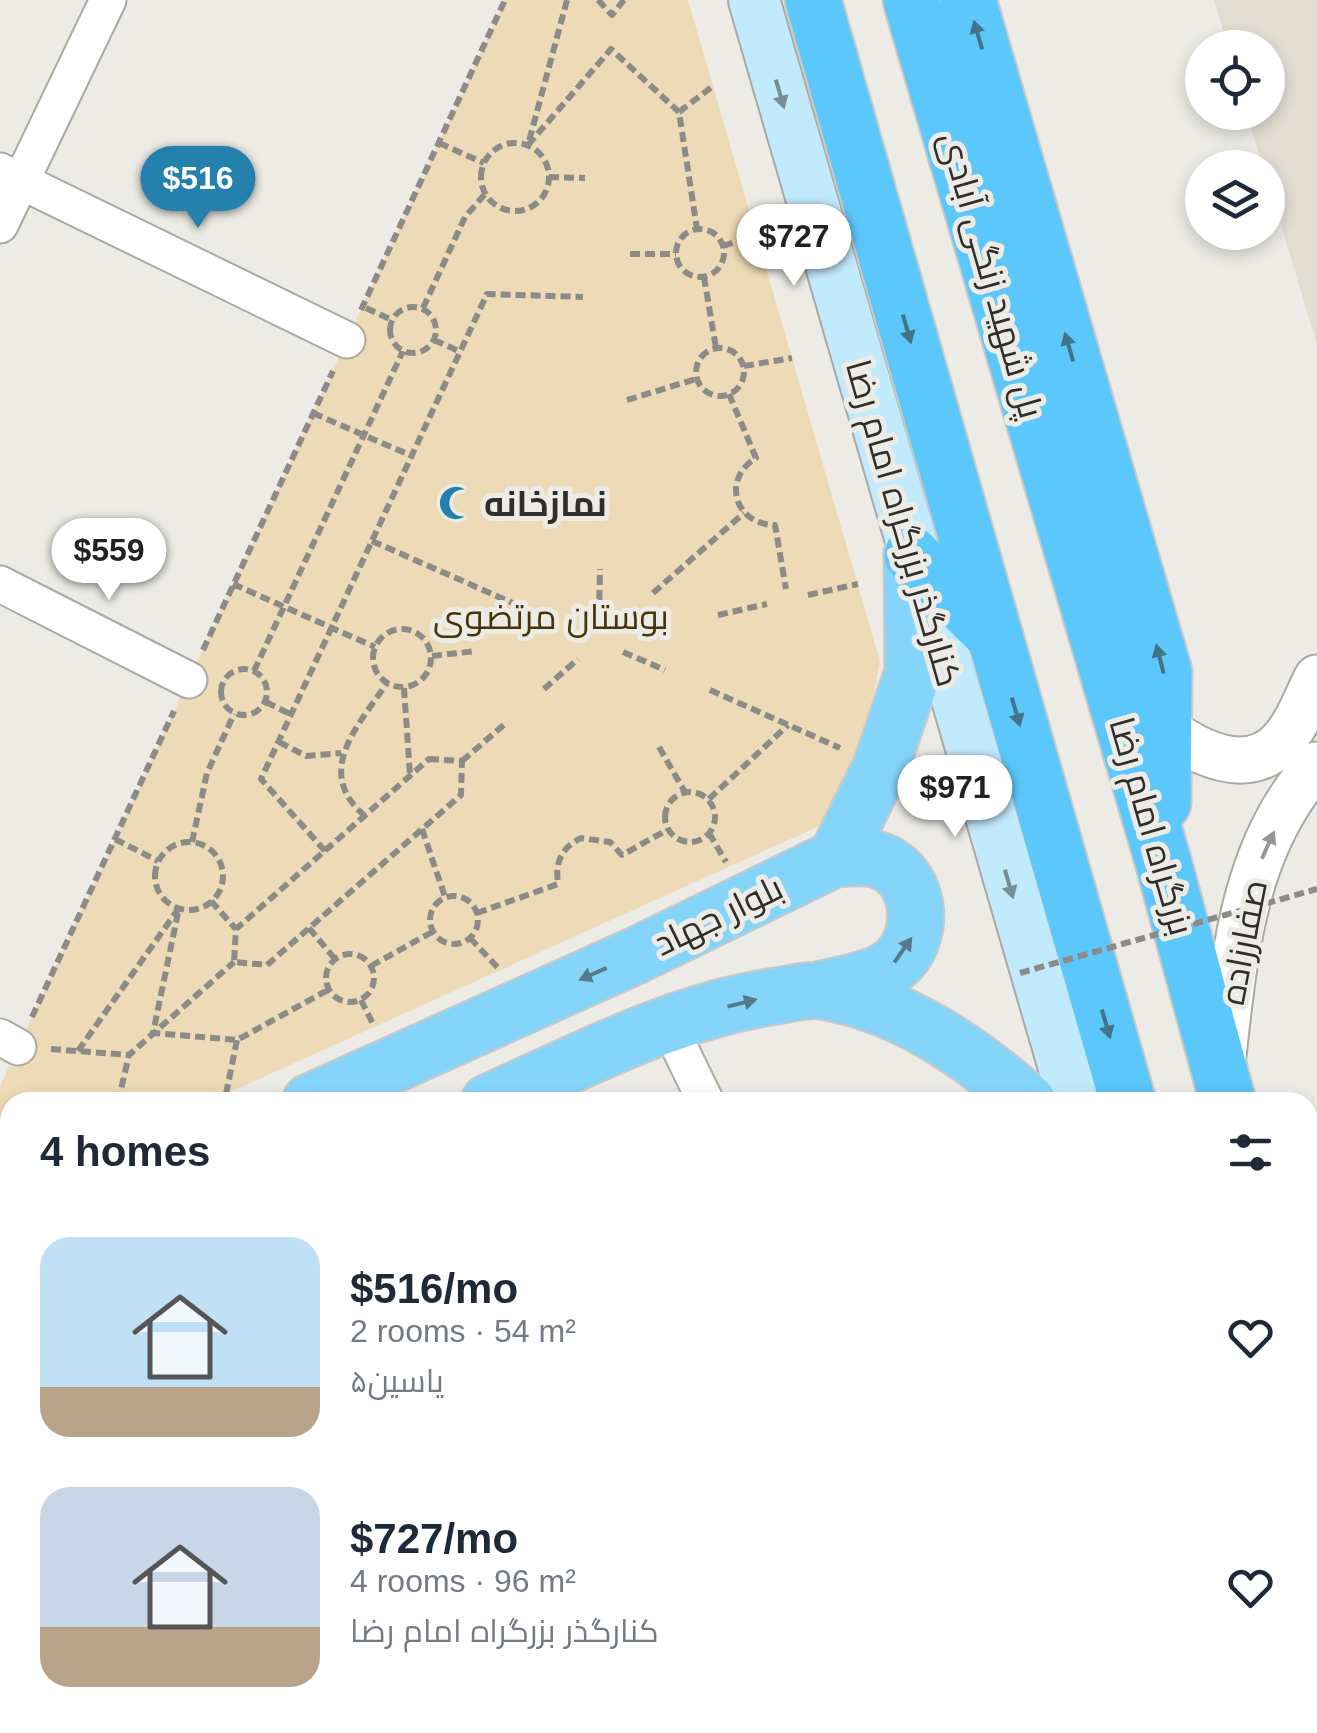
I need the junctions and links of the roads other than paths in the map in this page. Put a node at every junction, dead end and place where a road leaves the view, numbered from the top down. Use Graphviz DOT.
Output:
graph roads {
  1 [pos="108,0"];
  2 [pos="754,0"];
  3 [pos="813,0"];
  4 [pos="912,0"];
  5 [pos="968,0"];
  6 [pos="10,176"];
  7 [pos="0,225"];
  8 [pos="348,340"];
  9 [pos="1072,550"];
  10 [pos="912,556"];
  11 [pos="0,584"];
  12 [pos="995,638"];
  13 [pos="1317,678"];
  14 [pos="188,680"];
  15 [pos="1164,728"];
  16 [pos="1317,764"];
  17 [pos="836,858"];
  18 [pos="1163,861"];
  19 [pos="818,990"];
  20 [pos="667,1022"];
  21 [pos="1224,1089"];
  22 [pos="332,1092"];
  23 [pos="511,1092"];
  24 [pos="701,1092"];
  25 [pos="1016,1092"];
  26 [pos="1071,1092"];
  27 [pos="1125,1092"];
  1 -- 6 [label="street"];
  2 -- 10 [label="main road, کنارگذر بزرگراه امام رضا, one-way"];
  3 -- 12 [label="highway, one-way"];
  4 -- 9 [label="highway, پل شهید زنگی آبادی"];
  15 -- 5 [label="highway, one-way"];
  6 -- 7 [label="street"];
  6 -- 8 [label="street"];
  9 -- 18 [label="highway, بزرگراه امام رضا"];
  10 -- 12 [label="highway"];
  10 -- 17 [label="main road"];
  10 -- 26 [label="main road, کنارگذر بزرگراه امام رضا, one-way"];
  11 -- 14 [label="street"];
  12 -- 27 [label="highway, one-way"];
  13 -- 15 [label="street"];
  15 -- 18 [label="highway"];
  21 -- 16 [label="street, صفارزاده, one-way"];
  19 -- 17 [label="main road, one-way"];
  17 -- 22 [label="main road, بلوار جهاد, one-way"];
  18 -- 21 [label="highway, بزرگراه امام رضا"];
  20 -- 19 [label="main road, one-way"];
  19 -- 25 [label="main road"];
  20 -- 23 [label="main road"];
  20 -- 24 [label="street"];
}
